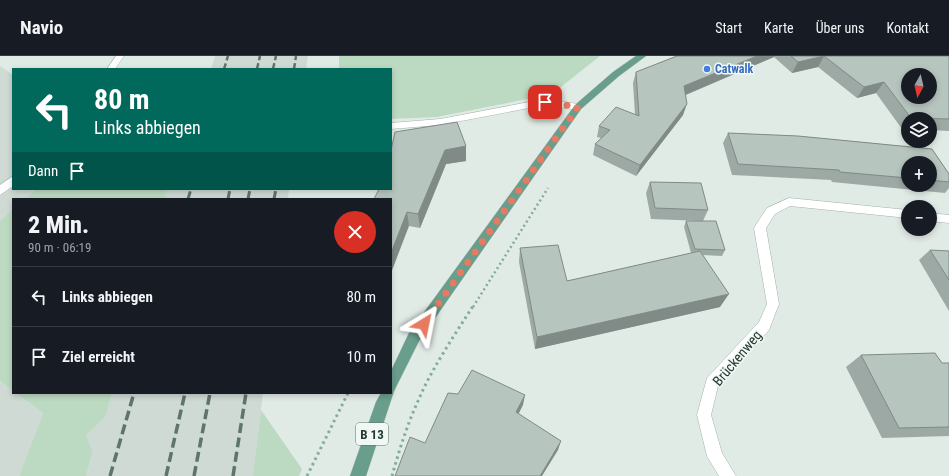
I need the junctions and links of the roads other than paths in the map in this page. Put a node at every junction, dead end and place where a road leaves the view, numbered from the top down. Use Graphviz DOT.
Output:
graph roads {
  1 [pos="120,56"];
  2 [pos="642,56"];
  3 [pos="112,68"];
  4 [pos="578,107"];
  5 [pos="392,126"];
  6 [pos="12,181"];
  7 [pos="0,190"];
  8 [pos="901,213"];
  9 [pos="937,218"];
  10 [pos="949,219"];
  11 [pos="392,384"];
  12 [pos="388,394"];
  13 [pos="358,476"];
  14 [pos="728,476"];
  1 -- 3 [label="street"];
  2 -- 4 [label="main road"];
  4 -- 5 [label="street"];
  4 -- 11 [label="main road"];
  6 -- 7 [label="street"];
  8 -- 14 [label="street, Brückenweg"];
  9 -- 10 [label="street"];
  12 -- 13 [label="main road, B 13"];
}
